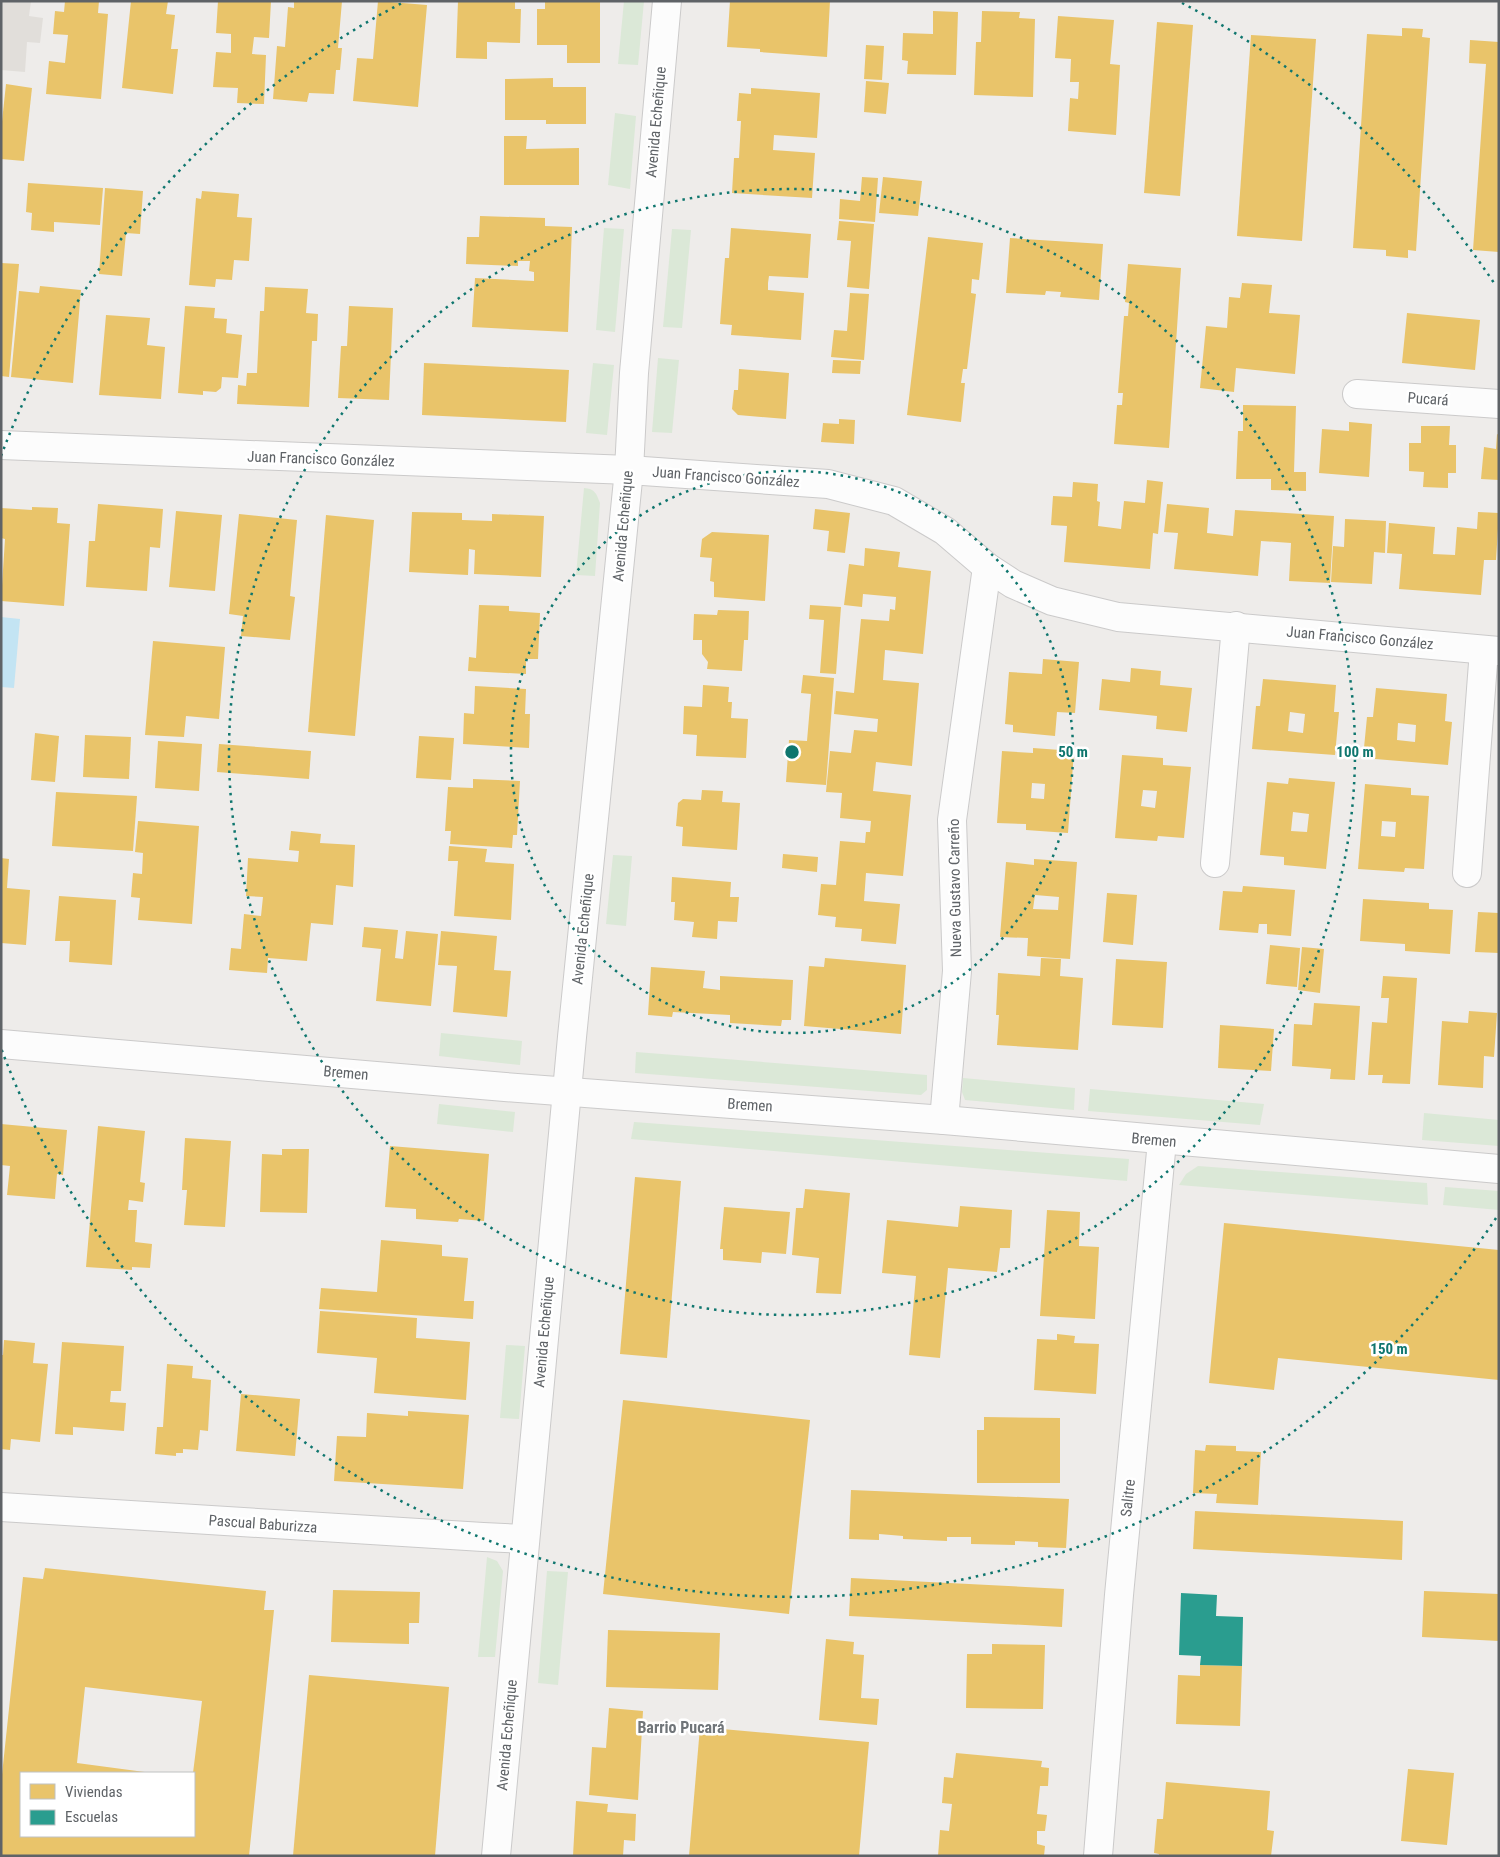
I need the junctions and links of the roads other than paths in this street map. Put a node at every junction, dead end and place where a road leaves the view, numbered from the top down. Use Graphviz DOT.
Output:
graph roads {
  1 [pos="667,1"];
  2 [pos="1356,394"];
  3 [pos="1499,404"];
  4 [pos="1,445"];
  5 [pos="629,470"];
  6 [pos="987,567"];
  7 [pos="1236,626"];
  8 [pos="1492,650"];
  9 [pos="1215,863"];
  10 [pos="1467,873"];
  11 [pos="1,1044"];
  12 [pos="567,1091"];
  13 [pos="944,1120"];
  14 [pos="1162,1140"];
  15 [pos="1499,1169"];
  16 [pos="1,1507"];
  17 [pos="525,1538"];
  18 [pos="496,1856"];
  19 [pos="1098,1856"];
  1 -- 5 [label="street, Avenida Echeñique"];
  2 -- 3 [label="street, Pucará"];
  4 -- 5 [label="street, Juan Francisco González"];
  5 -- 6 [label="street, Juan Francisco González"];
  5 -- 12 [label="street, Avenida Echeñique"];
  6 -- 7 [label="street, Juan Francisco González"];
  6 -- 13 [label="street, Nueva Gustavo Carreño"];
  7 -- 8 [label="street, Juan Francisco González"];
  7 -- 9 [label="street"];
  8 -- 10 [label="street, Juan Francisco González"];
  11 -- 12 [label="street, Bremen"];
  12 -- 13 [label="street, Bremen"];
  12 -- 17 [label="street, Avenida Echeñique"];
  13 -- 14 [label="street, Bremen"];
  14 -- 15 [label="street, Bremen"];
  14 -- 19 [label="street, Salitre"];
  16 -- 17 [label="street, Pascual Baburizza"];
  17 -- 18 [label="street, Avenida Echeñique"];
}
